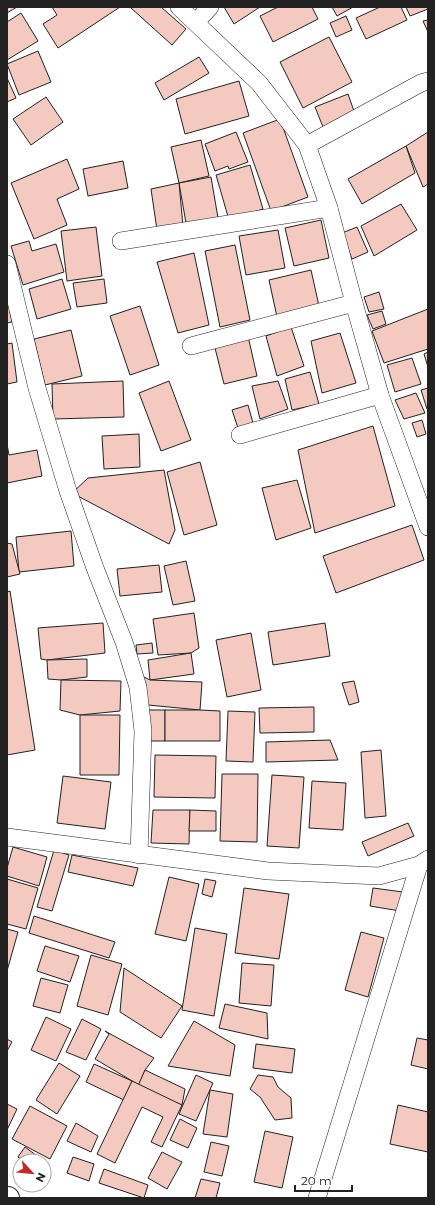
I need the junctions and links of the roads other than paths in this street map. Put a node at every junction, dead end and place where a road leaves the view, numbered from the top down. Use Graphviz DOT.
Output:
graph roads {
  1 [pos="179,7"];
  2 [pos="210,7"];
  3 [pos="196,22"];
  4 [pos="428,81"];
  5 [pos="306,146"];
  6 [pos="329,208"];
  7 [pos="121,241"];
  8 [pos="7,264"];
  9 [pos="354,303"];
  10 [pos="191,346"];
  11 [pos="380,396"];
  12 [pos="240,435"];
  13 [pos="428,527"];
  14 [pos="7,837"];
  15 [pos="139,855"];
  16 [pos="424,862"];
  17 [pos="316,1198"];
  1 -- 3 [label="street"];
  2 -- 3 [label="street"];
  3 -- 5 [label="street"];
  4 -- 5 [label="street"];
  5 -- 6 [label="street"];
  6 -- 7 [label="street"];
  6 -- 9 [label="street"];
  8 -- 15 [label="street"];
  9 -- 10 [label="street"];
  9 -- 11 [label="street"];
  11 -- 12 [label="street"];
  11 -- 13 [label="street"];
  14 -- 15 [label="street"];
  15 -- 16 [label="street"];
  16 -- 17 [label="street"];
}
